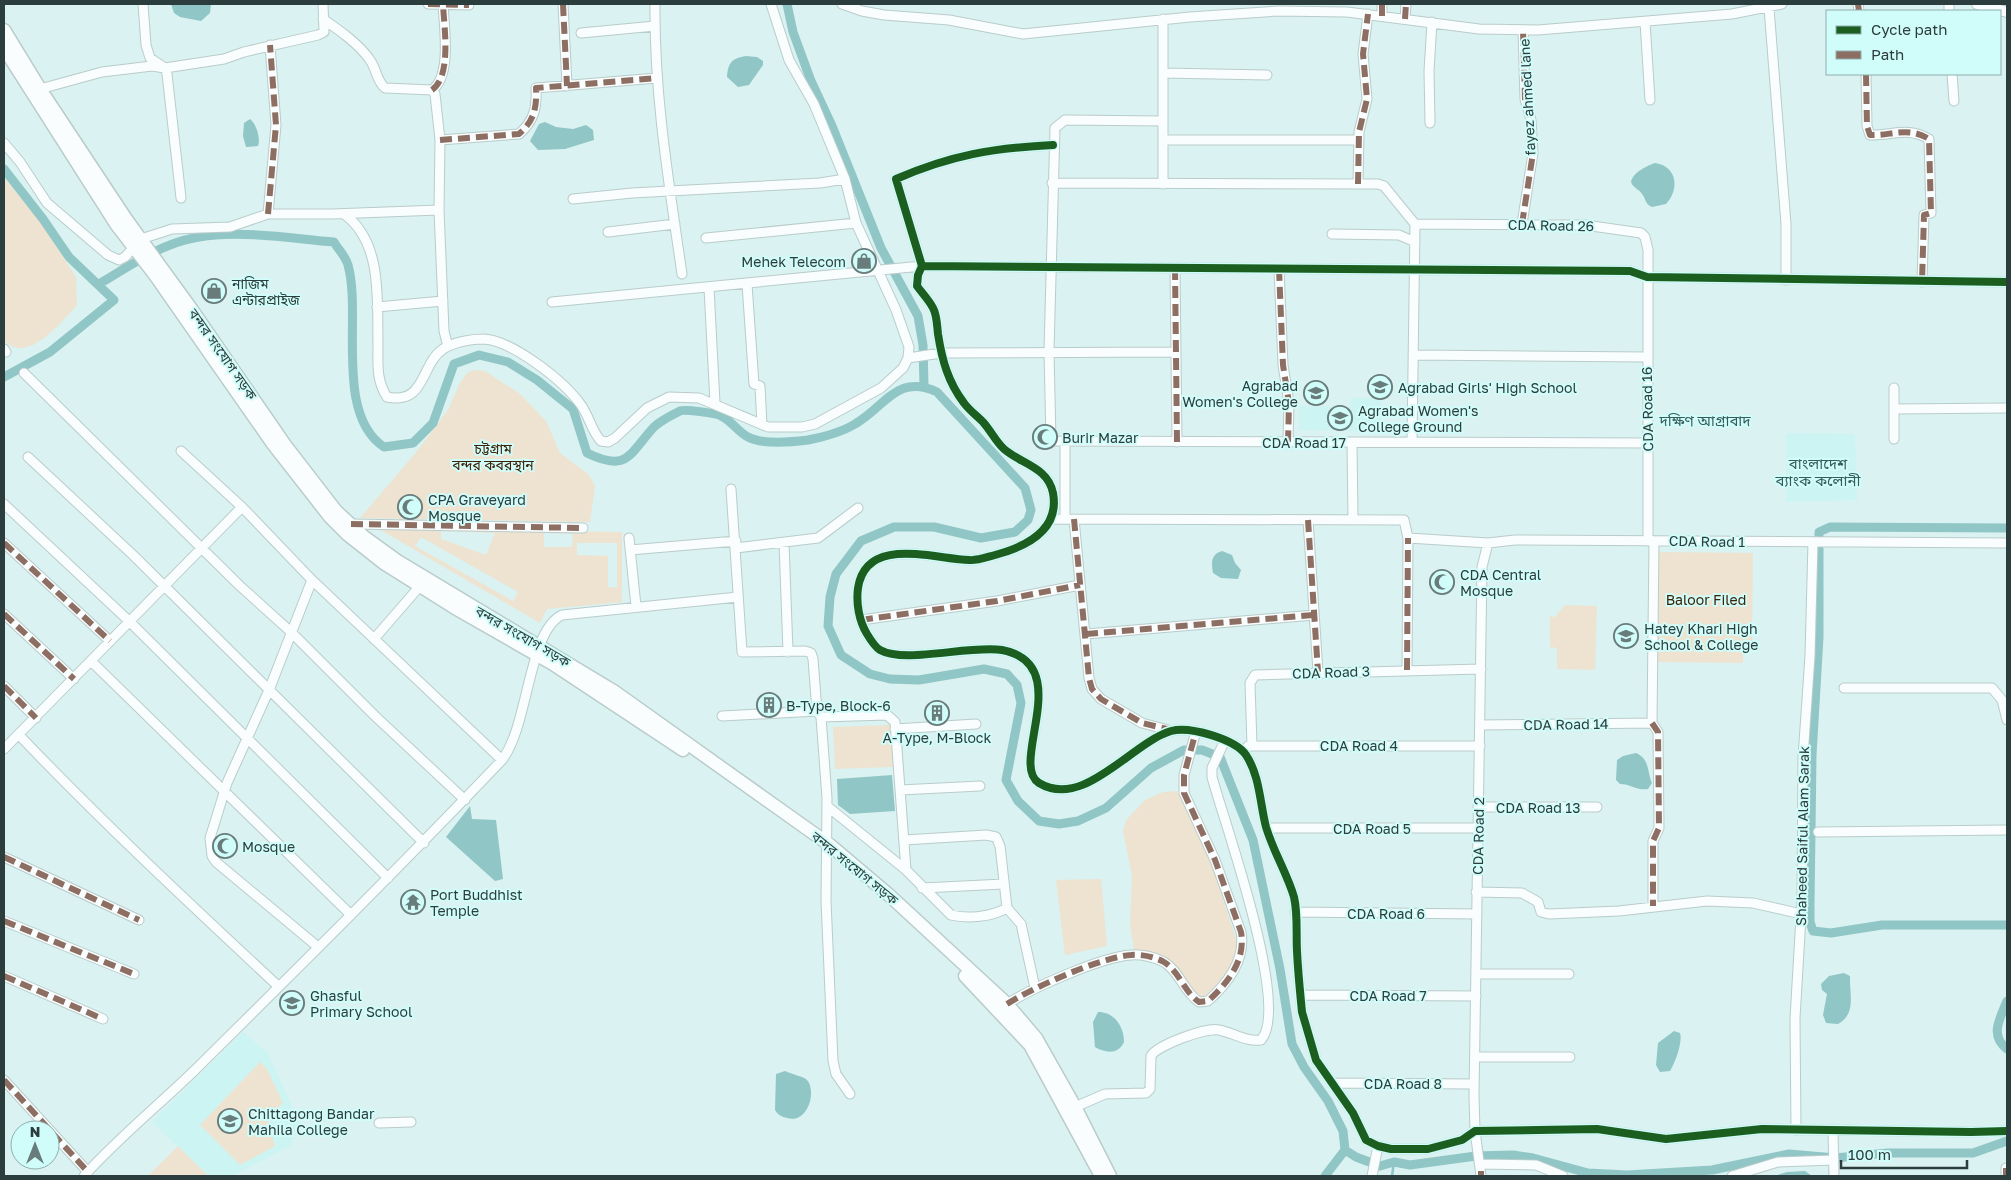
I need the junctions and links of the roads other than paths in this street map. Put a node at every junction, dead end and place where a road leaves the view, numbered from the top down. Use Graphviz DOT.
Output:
graph roads {
  1 [pos="144,4"];
  2 [pos="323,4"];
  3 [pos="428,4"];
  4 [pos="443,4"];
  5 [pos="563,4"];
  6 [pos="655,4"];
  7 [pos="771,4"];
  8 [pos="842,4"];
  9 [pos="1382,4"];
  10 [pos="1406,4"];
  11 [pos="1782,4"];
  12 [pos="1977,4"];
  13 [pos="469,5"];
  14 [pos="854,6"];
  15 [pos="1769,8"];
  16 [pos="2000,10"];
  17 [pos="1368,14"];
  18 [pos="1382,16"];
  19 [pos="1404,18"];
  20 [pos="323,19"];
  21 [pos="1163,19"];
  22 [pos="1432,22"];
  23 [pos="1646,22"];
  24 [pos="655,26"];
  25 [pos="4,30"];
  26 [pos="1524,30"];
  27 [pos="581,33"];
  28 [pos="270,45"];
  29 [pos="4,48"];
  30 [pos="165,68"];
  31 [pos="1163,73"];
  32 [pos="1267,75"];
  33 [pos="1866,75"];
  34 [pos="1952,75"];
  35 [pos="657,78"];
  36 [pos="567,86"];
  37 [pos="40,89"];
  38 [pos="432,90"];
  39 [pos="1650,100"];
  40 [pos="1954,101"];
  41 [pos="1163,121"];
  42 [pos="1430,123"];
  43 [pos="440,140"];
  44 [pos="1163,140"];
  45 [pos="1358,140"];
  46 [pos="4,143"];
  47 [pos="1053,145"];
  48 [pos="845,179"];
  49 [pos="1052,183"];
  50 [pos="1163,184"];
  51 [pos="1358,184"];
  52 [pos="670,192"];
  53 [pos="180,198"];
  54 [pos="573,199"];
  55 [pos="439,210"];
  56 [pos="268,214"];
  57 [pos="344,214"];
  58 [pos="856,223"];
  59 [pos="675,224"];
  60 [pos="1414,224"];
  61 [pos="1522,224"];
  62 [pos="608,232"];
  63 [pos="1332,234"];
  64 [pos="706,238"];
  65 [pos="1415,242"];
  66 [pos="139,244"];
  67 [pos="922,266"];
  68 [pos="1051,267"];
  69 [pos="1174,268"];
  70 [pos="881,269"];
  71 [pos="1279,269"];
  72 [pos="1415,270"];
  73 [pos="159,272"];
  74 [pos="682,274"];
  75 [pos="1647,277"];
  76 [pos="1786,280"];
  77 [pos="1922,282"];
  78 [pos="2007,282"];
  79 [pos="747,284"];
  80 [pos="709,288"];
  81 [pos="443,301"];
  82 [pos="552,302"];
  83 [pos="377,307"];
  84 [pos="452,345"];
  85 [pos="1049,351"];
  86 [pos="1176,352"];
  87 [pos="939,353"];
  88 [pos="1413,355"];
  89 [pos="911,357"];
  90 [pos="1646,357"];
  91 [pos="24,373"];
  92 [pos="1894,388"];
  93 [pos="714,403"];
  94 [pos="2006,408"];
  95 [pos="1895,409"];
  96 [pos="762,425"];
  97 [pos="1894,438"];
  98 [pos="1065,441"];
  99 [pos="1177,442"];
  100 [pos="1288,442"];
  101 [pos="1352,442"];
  102 [pos="1412,442"];
  103 [pos="1648,443"];
  104 [pos="181,451"];
  105 [pos="28,457"];
  106 [pos="731,489"];
  107 [pos="4,504"];
  108 [pos="242,507"];
  109 [pos="858,508"];
  110 [pos="1051,519"];
  111 [pos="1069,519"];
  112 [pos="1308,520"];
  113 [pos="1353,520"];
  114 [pos="351,524"];
  115 [pos="583,528"];
  116 [pos="629,538"];
  117 [pos="1408,538"];
  118 [pos="1651,541"];
  119 [pos="1813,542"];
  120 [pos="4,543"];
  121 [pos="784,543"];
  122 [pos="1488,543"];
  123 [pos="2007,543"];
  124 [pos="736,544"];
  125 [pos="202,548"];
  126 [pos="630,550"];
  127 [pos="312,580"];
  128 [pos="1080,585"];
  129 [pos="164,586"];
  130 [pos="420,586"];
  131 [pos="738,597"];
  132 [pos="636,606"];
  133 [pos="4,614"];
  134 [pos="1314,616"];
  135 [pos="861,620"];
  136 [pos="129,621"];
  137 [pos="291,632"];
  138 [pos="1086,634"];
  139 [pos="374,639"];
  140 [pos="110,641"];
  141 [pos="538,650"];
  142 [pos="788,652"];
  143 [pos="91,661"];
  144 [pos="1481,669"];
  145 [pos="1407,670"];
  146 [pos="1318,672"];
  147 [pos="74,679"];
  148 [pos="4,686"];
  149 [pos="1844,688"];
  150 [pos="269,690"];
  151 [pos="819,714"];
  152 [pos="722,716"];
  153 [pos="36,718"];
  154 [pos="2007,720"];
  155 [pos="1652,723"];
  156 [pos="976,724"];
  157 [pos="1480,725"];
  158 [pos="895,729"];
  159 [pos="1172,731"];
  160 [pos="1195,734"];
  161 [pos="19,735"];
  162 [pos="247,738"];
  163 [pos="1225,742"];
  164 [pos="1238,746"];
  165 [pos="1252,746"];
  166 [pos="1480,746"];
  167 [pos="4,749"];
  168 [pos="502,760"];
  169 [pos="980,786"];
  170 [pos="900,790"];
  171 [pos="224,792"];
  172 [pos="465,800"];
  173 [pos="827,806"];
  174 [pos="1478,807"];
  175 [pos="1597,807"];
  176 [pos="1266,828"];
  177 [pos="1478,828"];
  178 [pos="2007,830"];
  179 [pos="1818,832"];
  180 [pos="904,840"];
  181 [pos="424,843"];
  182 [pos="825,847"];
  183 [pos="4,857"];
  184 [pos="906,870"];
  185 [pos="388,878"];
  186 [pos="1004,884"];
  187 [pos="922,888"];
  188 [pos="1476,892"];
  189 [pos="1653,906"];
  190 [pos="1007,908"];
  191 [pos="1296,912"];
  192 [pos="1477,914"];
  193 [pos="1801,914"];
  194 [pos="351,915"];
  195 [pos="4,920"];
  196 [pos="139,920"];
  197 [pos="318,947"];
  198 [pos="134,974"];
  199 [pos="1476,974"];
  200 [pos="1569,974"];
  201 [pos="4,976"];
  202 [pos="278,986"];
  203 [pos="1035,988"];
  204 [pos="1301,995"];
  205 [pos="1476,996"];
  206 [pos="1006,1004"];
  207 [pos="103,1019"];
  208 [pos="1475,1056"];
  209 [pos="1570,1057"];
  210 [pos="4,1080"];
  211 [pos="1332,1083"];
  212 [pos="1474,1084"];
  213 [pos="850,1094"];
  214 [pos="1075,1107"];
  215 [pos="411,1122"];
  216 [pos="379,1123"];
  217 [pos="1796,1130"];
  218 [pos="1475,1131"];
  219 [pos="2002,1131"];
  220 [pos="1833,1133"];
  221 [pos="1377,1148"];
  222 [pos="1834,1159"];
  223 [pos="1480,1163"];
  224 [pos="86,1174"];
  225 [pos="1101,1176"];
  226 [pos="1110,1176"];
  227 [pos="1372,1176"];
  228 [pos="1481,1176"];
  229 [pos="1563,1176"];
  230 [pos="1732,1176"];
  231 [pos="1834,1176"];
  1 -- 30 [label="street"];
  2 -- 20 [label="street"];
  3 -- 4 [label="street"];
  4 -- 13 [label="street"];
  4 -- 38 [label="street"];
  5 -- 36 [label="street"];
  6 -- 24 [label="street"];
  7 -- 48 [label="street"];
  8 -- 14 [label="street"];
  9 -- 18 [label="street"];
  10 -- 19 [label="street"];
  11 -- 15 [label="street"];
  12 -- 16 [label="main road"];
  14 -- 21 [label="street"];
  15 -- 23 [label="street"];
  15 -- 76 [label="street"];
  17 -- 18 [label="street"];
  17 -- 21 [label="street"];
  17 -- 45 [label="street"];
  18 -- 19 [label="street"];
  19 -- 22 [label="street"];
  20 -- 28 [label="street"];
  20 -- 38 [label="street"];
  21 -- 31 [label="street"];
  22 -- 26 [label="street"];
  22 -- 42 [label="street"];
  23 -- 26 [label="street"];
  23 -- 39 [label="street"];
  24 -- 27 [label="street"];
  24 -- 35 [label="street"];
  25 -- 37 [label="highway, বন্দর সংযোগ সড়ক"];
  26 -- 61 [label="street, fayez ahmed lane"];
  28 -- 30 [label="street"];
  28 -- 56 [label="street"];
  29 -- 66 [label="highway, বন্দর সংযোগ সড়ক"];
  30 -- 37 [label="street"];
  30 -- 53 [label="street"];
  31 -- 32 [label="street"];
  31 -- 41 [label="street"];
  33 -- 77 [label="street"];
  34 -- 40 [label="street"];
  35 -- 36 [label="street"];
  35 -- 52 [label="street"];
  36 -- 43 [label="street"];
  37 -- 66 [label="highway, বন্দর সংযোগ সড়ক"];
  38 -- 43 [label="street"];
  41 -- 44 [label="street"];
  41 -- 47 [label="street"];
  43 -- 55 [label="street"];
  44 -- 45 [label="street"];
  44 -- 50 [label="street"];
  45 -- 51 [label="street"];
  46 -- 66 [label="street"];
  47 -- 49 [label="street"];
  47 -- 67 [label="street"];
  48 -- 52 [label="street"];
  48 -- 58 [label="street"];
  49 -- 50 [label="street"];
  49 -- 68 [label="street"];
  50 -- 51 [label="street"];
  51 -- 60 [label="street"];
  52 -- 54 [label="street"];
  52 -- 59 [label="street"];
  55 -- 57 [label="street"];
  55 -- 81 [label="street"];
  56 -- 57 [label="street"];
  56 -- 66 [label="street"];
  57 -- 83 [label="street"];
  58 -- 64 [label="street"];
  58 -- 70 [label="street"];
  59 -- 62 [label="street"];
  59 -- 74 [label="street"];
  60 -- 61 [label="street, CDA Road 26"];
  60 -- 65 [label="street"];
  61 -- 75 [label="street, CDA Road 26"];
  63 -- 65 [label="street"];
  65 -- 72 [label="street"];
  66 -- 73 [label="highway, বন্দর সংযোগ সড়ক"];
  67 -- 68 [label="street"];
  67 -- 70 [label="street"];
  67 -- 87 [label="street"];
  68 -- 69 [label="street"];
  68 -- 85 [label="street"];
  69 -- 71 [label="street"];
  69 -- 86 [label="street"];
  70 -- 79 [label="street"];
  70 -- 89 [label="street"];
  71 -- 72 [label="street"];
  71 -- 100 [label="street"];
  72 -- 75 [label="street"];
  72 -- 88 [label="street"];
  73 -- 114 [label="highway, বন্দর সংযোগ সড়ক"];
  73 -- 130 [label="highway, বন্দর সংযোগ সড়ক"];
  75 -- 76 [label="street"];
  75 -- 90 [label="street, CDA Road 16"];
  76 -- 77 [label="street"];
  77 -- 78 [label="street"];
  79 -- 80 [label="street"];
  79 -- 96 [label="street"];
  80 -- 82 [label="street"];
  80 -- 93 [label="street"];
  81 -- 83 [label="street"];
  81 -- 84 [label="street"];
  83 -- 84 [label="street"];
  84 -- 93 [label="street"];
  85 -- 86 [label="street"];
  85 -- 87 [label="street"];
  85 -- 98 [label="street, CDA Road 17"];
  86 -- 99 [label="street"];
  87 -- 89 [label="street"];
  87 -- 110 [label="street"];
  88 -- 90 [label="street"];
  88 -- 102 [label="street"];
  89 -- 96 [label="street"];
  90 -- 103 [label="street, CDA Road 16"];
  91 -- 125 [label="street"];
  92 -- 95 [label="street"];
  93 -- 96 [label="street"];
  94 -- 95 [label="street"];
  95 -- 97 [label="street"];
  98 -- 99 [label="street, CDA Road 17"];
  98 -- 111 [label="street"];
  99 -- 100 [label="street, CDA Road 17"];
  100 -- 101 [label="street, CDA Road 17"];
  101 -- 102 [label="street, CDA Road 17"];
  101 -- 113 [label="street"];
  102 -- 103 [label="street, CDA Road 17"];
  103 -- 118 [label="street, CDA Road 16"];
  104 -- 108 [label="street"];
  105 -- 129 [label="street"];
  106 -- 124 [label="street"];
  107 -- 136 [label="street"];
  108 -- 125 [label="street"];
  108 -- 127 [label="street"];
  109 -- 121 [label="street"];
  110 -- 111 [label="street"];
  110 -- 135 [label="street"];
  111 -- 112 [label="street"];
  111 -- 128 [label="street"];
  112 -- 113 [label="street"];
  112 -- 134 [label="street"];
  113 -- 117 [label="street"];
  114 -- 115 [label="street"];
  114 -- 141 [label="highway, বন্দর সংযোগ সড়ক"];
  116 -- 126 [label="street"];
  117 -- 122 [label="street, CDA Road 1"];
  117 -- 145 [label="street"];
  118 -- 119 [label="street, CDA Road 1"];
  118 -- 122 [label="street, CDA Road 1"];
  118 -- 155 [label="street, CDA Road 16"];
  119 -- 123 [label="street, CDA Road 1"];
  119 -- 193 [label="street, Shaheed Saiful Alam Sarak"];
  120 -- 140 [label="street"];
  121 -- 124 [label="street"];
  121 -- 142 [label="street"];
  122 -- 144 [label="street, CDA Road 2"];
  124 -- 126 [label="street"];
  124 -- 131 [label="street"];
  125 -- 129 [label="street"];
  125 -- 137 [label="street"];
  126 -- 132 [label="street"];
  127 -- 137 [label="street"];
  127 -- 139 [label="street"];
  128 -- 135 [label="street"];
  128 -- 138 [label="street"];
  129 -- 136 [label="street"];
  129 -- 150 [label="street"];
  130 -- 139 [label="street"];
  130 -- 141 [label="highway, বন্দর সংযোগ সড়ক"];
  131 -- 132 [label="street"];
  131 -- 142 [label="street"];
  132 -- 141 [label="street"];
  133 -- 147 [label="street"];
  134 -- 138 [label="street"];
  134 -- 146 [label="street"];
  135 -- 159 [label="street"];
  136 -- 140 [label="street"];
  136 -- 162 [label="street"];
  137 -- 150 [label="street"];
  137 -- 172 [label="street"];
  138 -- 159 [label="street"];
  139 -- 168 [label="street"];
  140 -- 143 [label="street"];
  141 -- 168 [label="street"];
  141 -- 182 [label="highway, বন্দর সংযোগ সড়ক"];
  142 -- 151 [label="street"];
  143 -- 147 [label="street"];
  143 -- 171 [label="street"];
  144 -- 145 [label="street, CDA Road 3"];
  144 -- 157 [label="street, CDA Road 2"];
  145 -- 146 [label="street, CDA Road 3"];
  146 -- 165 [label="street, CDA Road 3"];
  147 -- 153 [label="street"];
  148 -- 153 [label="street"];
  149 -- 154 [label="street"];
  150 -- 162 [label="street"];
  150 -- 181 [label="street"];
  151 -- 152 [label="street"];
  151 -- 158 [label="street"];
  151 -- 173 [label="street"];
  153 -- 161 [label="street"];
  155 -- 157 [label="street, CDA Road 14"];
  155 -- 189 [label="street, CDA Road 16"];
  156 -- 158 [label="street"];
  157 -- 166 [label="street, CDA Road 2"];
  158 -- 170 [label="street"];
  159 -- 160 [label="street"];
  160 -- 163 [label="street"];
  160 -- 203 [label="street"];
  161 -- 167 [label="street"];
  161 -- 202 [label="street"];
  162 -- 171 [label="street"];
  162 -- 185 [label="street"];
  163 -- 164 [label="street"];
  163 -- 214 [label="street"];
  164 -- 165 [label="street, CDA Road 4"];
  164 -- 176 [label="street"];
  165 -- 166 [label="street, CDA Road 4"];
  166 -- 174 [label="street, CDA Road 2"];
  168 -- 172 [label="street"];
  169 -- 170 [label="street"];
  170 -- 180 [label="street"];
  171 -- 194 [label="street"];
  171 -- 197 [label="street"];
  172 -- 181 [label="street"];
  173 -- 182 [label="street"];
  173 -- 184 [label="street"];
  174 -- 175 [label="street, CDA Road 13"];
  174 -- 177 [label="street, CDA Road 2"];
  176 -- 177 [label="street, CDA Road 5"];
  176 -- 191 [label="street"];
  177 -- 188 [label="street, CDA Road 2"];
  178 -- 179 [label="street"];
  180 -- 184 [label="street"];
  180 -- 186 [label="street"];
  181 -- 185 [label="street"];
  182 -- 206 [label="highway, বন্দর সংযোগ সড়ক"];
  182 -- 213 [label="street"];
  182 -- 225 [label="highway, বন্দর সংযোগ সড়ক"];
  183 -- 196 [label="street"];
  184 -- 187 [label="street"];
  185 -- 194 [label="street"];
  186 -- 187 [label="street"];
  186 -- 190 [label="street"];
  187 -- 190 [label="street"];
  188 -- 189 [label="street"];
  188 -- 192 [label="street, CDA Road 2"];
  189 -- 193 [label="street"];
  190 -- 203 [label="street"];
  191 -- 192 [label="street, CDA Road 6"];
  191 -- 204 [label="street"];
  192 -- 199 [label="street, CDA Road 2"];
  193 -- 217 [label="street, Shaheed Saiful Alam Sarak"];
  194 -- 197 [label="street"];
  195 -- 198 [label="street"];
  197 -- 202 [label="street"];
  199 -- 200 [label="street"];
  199 -- 205 [label="street, CDA Road 2"];
  201 -- 207 [label="street"];
  202 -- 224 [label="street"];
  203 -- 206 [label="street"];
  204 -- 205 [label="street, CDA Road 7"];
  204 -- 211 [label="street"];
  205 -- 208 [label="street, CDA Road 2"];
  206 -- 214 [label="highway, বন্দর সংযোগ সড়ক"];
  208 -- 209 [label="street"];
  208 -- 212 [label="street, CDA Road 2"];
  210 -- 224 [label="street"];
  211 -- 212 [label="street, CDA Road 8"];
  211 -- 221 [label="street"];
  212 -- 218 [label="street, CDA Road 2"];
  214 -- 226 [label="highway, বন্দর সংযোগ সড়ক"];
  215 -- 216 [label="street"];
  217 -- 218 [label="street"];
  217 -- 220 [label="street"];
  218 -- 221 [label="street"];
  218 -- 223 [label="street, CDA Road 2"];
  219 -- 220 [label="street"];
  220 -- 222 [label="street"];
  221 -- 227 [label="street"];
  222 -- 230 [label="street"];
  222 -- 231 [label="street"];
  223 -- 228 [label="street, CDA Road 2"];
  223 -- 229 [label="street"];
}
